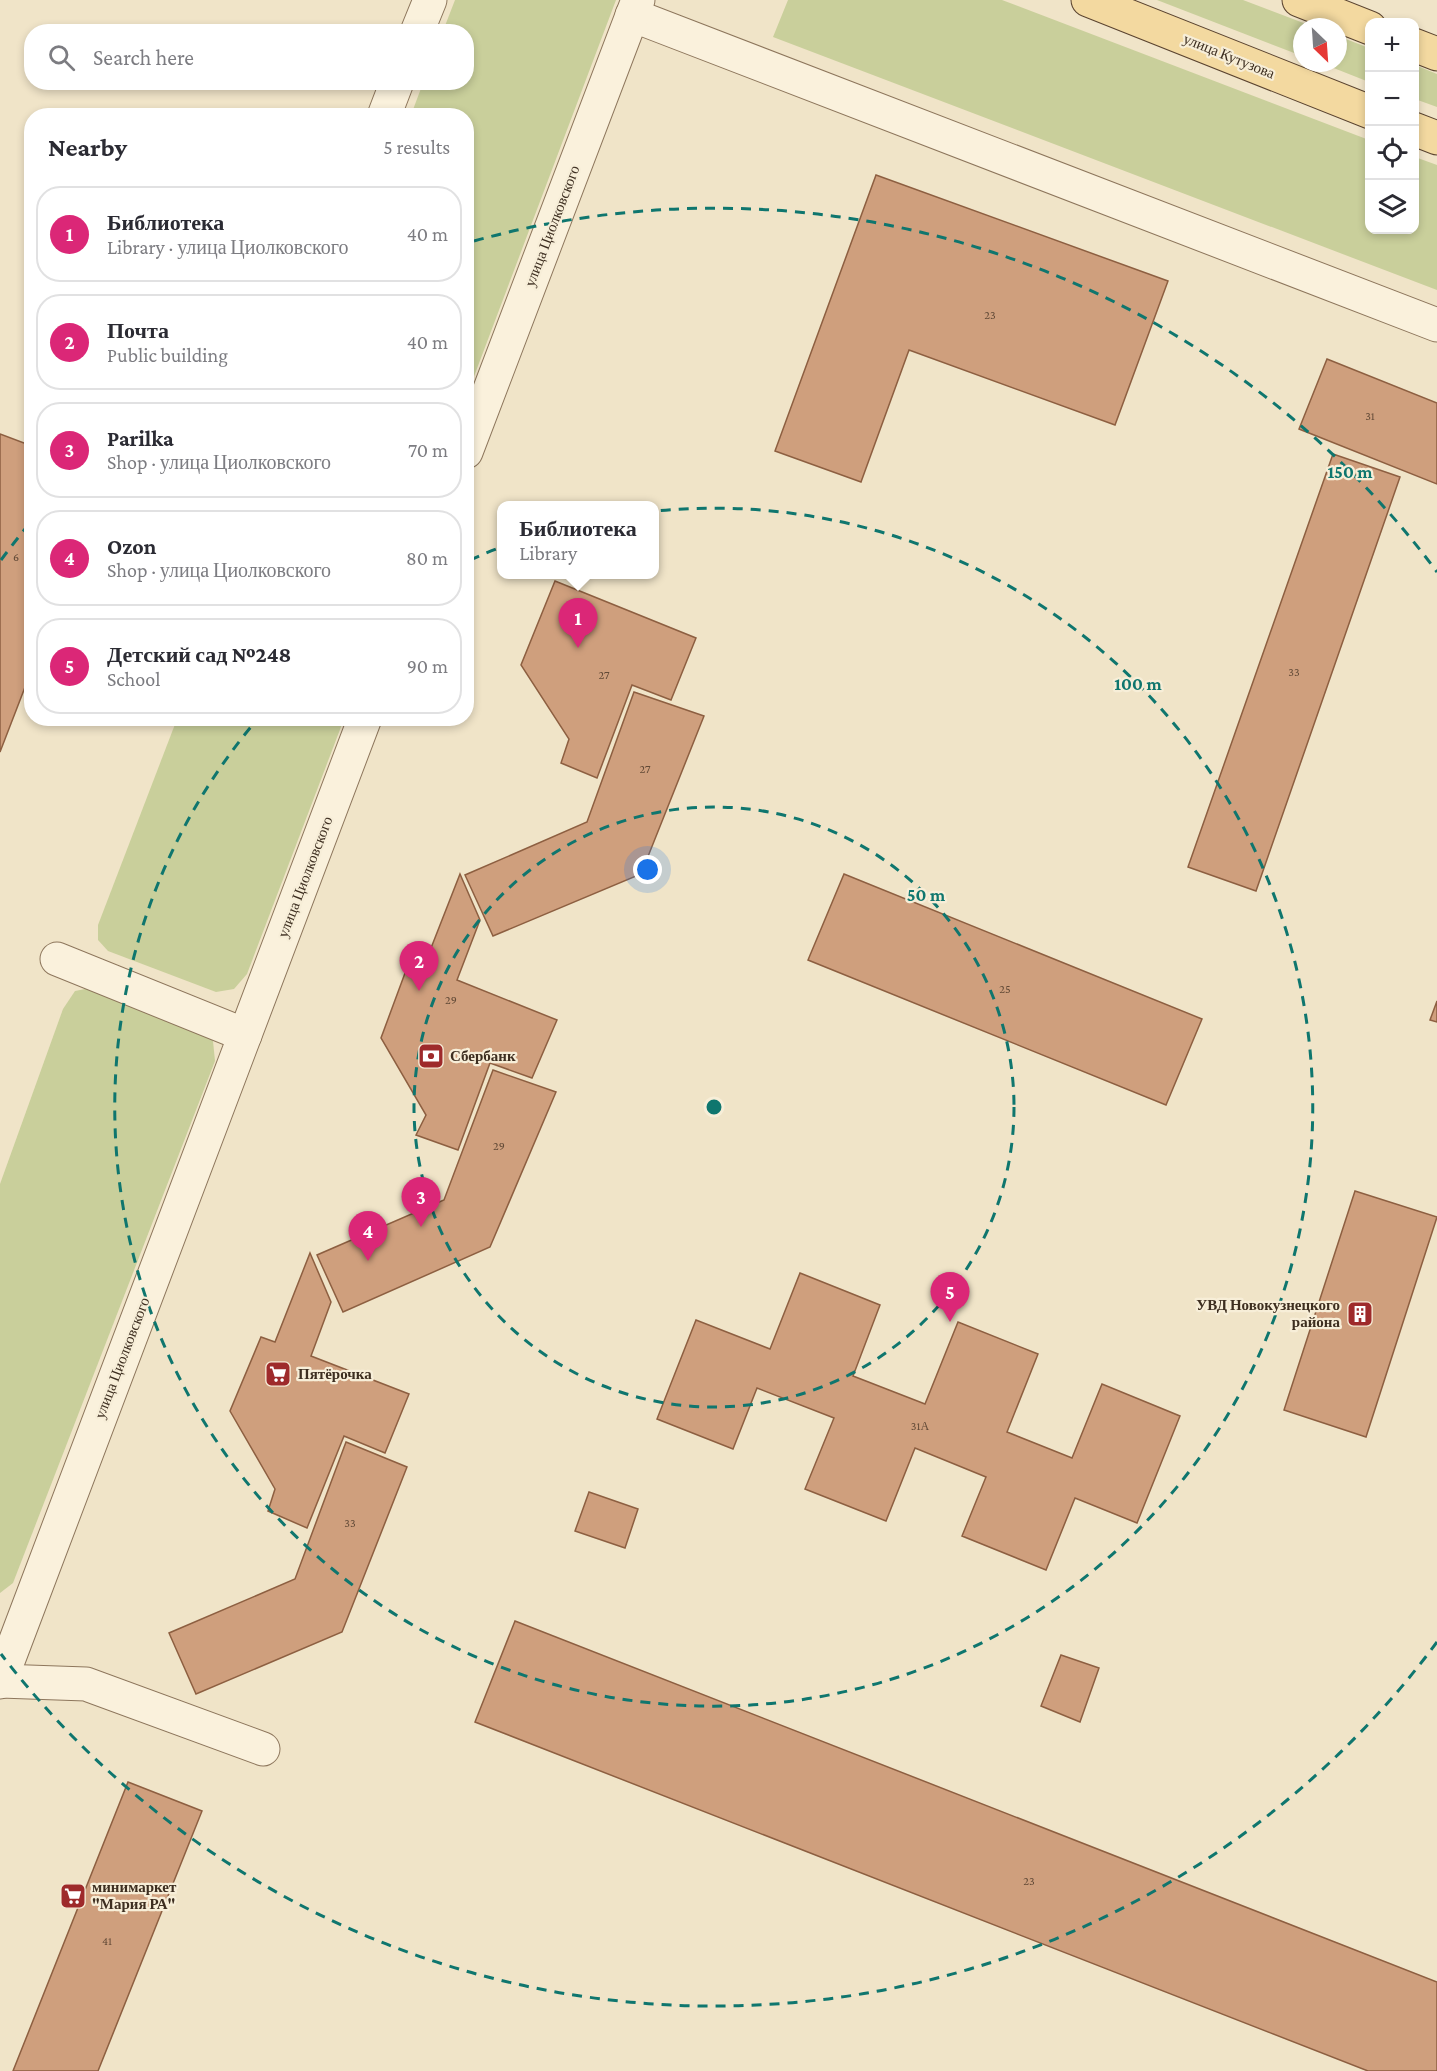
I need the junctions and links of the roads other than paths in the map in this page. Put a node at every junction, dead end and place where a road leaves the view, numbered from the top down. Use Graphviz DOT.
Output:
graph roads {
  1 [pos="430,0"];
  2 [pos="1088,0"];
  3 [pos="1299,0"];
  4 [pos="635,7"];
  5 [pos="420,24"];
  6 [pos="1365,26"];
  7 [pos="1419,47"];
  8 [pos="1437,54"];
  9 [pos="394,90"];
  10 [pos="387,108"];
  11 [pos="1365,110"];
  12 [pos="1419,131"];
  13 [pos="1437,138"];
  14 [pos="1437,325"];
  15 [pos="474,431"];
  16 [pos="362,726"];
  17 [pos="57,959"];
  18 [pos="245,1035"];
  19 [pos="0,1681"];
  20 [pos="263,1749"];
  1 -- 5 [label="street"];
  2 -- 11 [label="main road, улица Кутузова"];
  3 -- 6 [label="main road"];
  4 -- 14 [label="street"];
  4 -- 15 [label="street, улица Циолковского"];
  7 -- 8 [label="main road"];
  9 -- 10 [label="street"];
  12 -- 13 [label="main road"];
  16 -- 18 [label="street, улица Циолковского"];
  17 -- 18 [label="street"];
  18 -- 19 [label="street, улица Циолковского"];
  19 -- 20 [label="street"];
}
